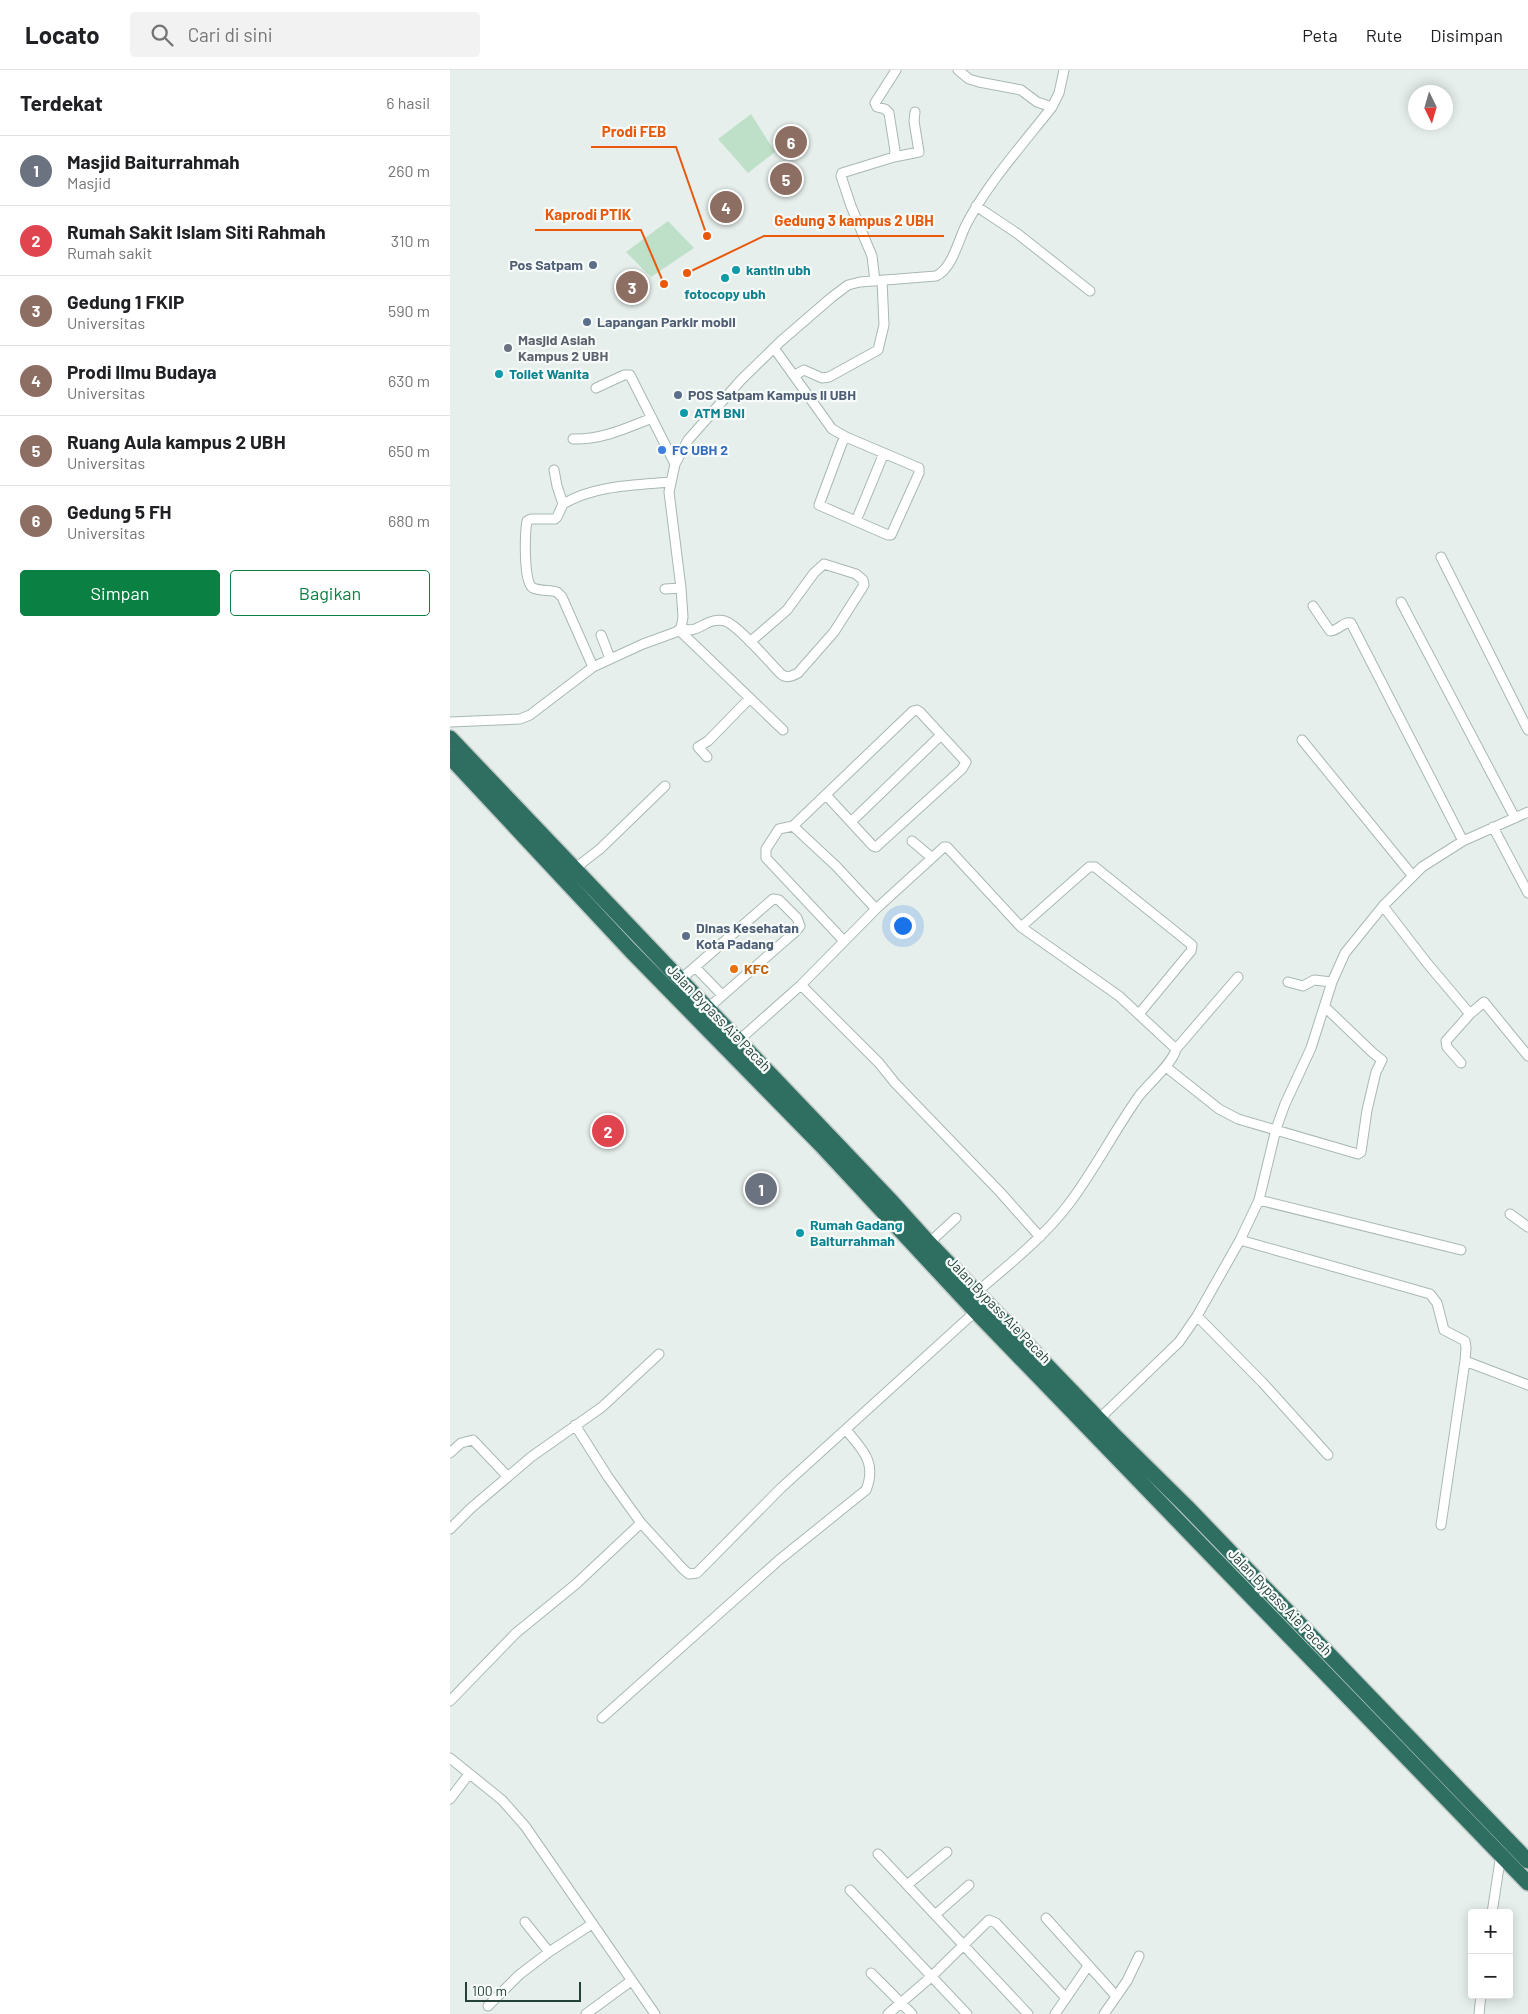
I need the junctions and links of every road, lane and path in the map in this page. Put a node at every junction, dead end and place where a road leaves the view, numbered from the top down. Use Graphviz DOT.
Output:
graph roads {
  1 [pos="896,70"];
  2 [pos="958,70"];
  3 [pos="1064,70"];
  4 [pos="1052,107"];
  5 [pos="915,112"];
  6 [pos="894,157"];
  7 [pos="976,206"];
  8 [pos="878,280"];
  9 [pos="1090,291"];
  10 [pos="774,348"];
  11 [pos="795,375"];
  12 [pos="596,388"];
  13 [pos="652,418"];
  14 [pos="846,437"];
  15 [pos="573,439"];
  16 [pos="884,454"];
  17 [pos="676,464"];
  18 [pos="554,470"];
  19 [pos="671,482"];
  20 [pos="563,504"];
  21 [pos="856,521"];
  22 [pos="1441,557"];
  23 [pos="681,588"];
  24 [pos="665,589"];
  25 [pos="1402,602"];
  26 [pos="1313,606"];
  27 [pos="680,629"];
  28 [pos="600,635"];
  29 [pos="750,642"];
  30 [pos="610,658"];
  31 [pos="593,667"];
  32 [pos="749,699"];
  33 [pos="450,722"];
  34 [pos="783,730"];
  35 [pos="1528,730"];
  36 [pos="941,736"];
  37 [pos="450,738"];
  38 [pos="1302,740"];
  39 [pos="450,757"];
  40 [pos="707,757"];
  41 [pos="487,786"];
  42 [pos="665,786"];
  43 [pos="826,795"];
  44 [pos="1528,812"];
  45 [pos="1515,818"];
  46 [pos="851,822"];
  47 [pos="793,826"];
  48 [pos="1493,827"];
  49 [pos="1463,841"];
  50 [pos="912,842"];
  51 [pos="931,858"];
  52 [pos="574,869"];
  53 [pos="1412,876"];
  54 [pos="1528,894"];
  55 [pos="1384,906"];
  56 [pos="876,910"];
  57 [pos="1021,927"];
  58 [pos="844,941"];
  59 [pos="695,967"];
  60 [pos="1238,977"];
  61 [pos="680,980"];
  62 [pos="1288,982"];
  63 [pos="1332,982"];
  64 [pos="801,985"];
  65 [pos="722,996"];
  66 [pos="1325,1007"];
  67 [pos="707,1009"];
  68 [pos="1139,1014"];
  69 [pos="1470,1014"];
  70 [pos="738,1041"];
  71 [pos="1176,1049"];
  72 [pos="1528,1056"];
  73 [pos="1461,1063"];
  74 [pos="1166,1067"];
  75 [pos="1276,1129"];
  76 [pos="1258,1200"];
  77 [pos="1510,1214"];
  78 [pos="898,1218"];
  79 [pos="956,1218"];
  80 [pos="1528,1227"];
  81 [pos="1040,1237"];
  82 [pos="1240,1240"];
  83 [pos="929,1243"];
  84 [pos="1461,1250"];
  85 [pos="977,1292"];
  86 [pos="976,1311"];
  87 [pos="1197,1316"];
  88 [pos="659,1354"];
  89 [pos="1465,1361"];
  90 [pos="1528,1385"];
  91 [pos="1099,1419"];
  92 [pos="575,1425"];
  93 [pos="846,1430"];
  94 [pos="450,1453"];
  95 [pos="1328,1455"];
  96 [pos="508,1477"];
  97 [pos="641,1523"];
  98 [pos="1441,1525"];
  99 [pos="450,1529"];
  100 [pos="450,1701"];
  101 [pos="602,1718"];
  102 [pos="1381,1719"];
  103 [pos="450,1758"];
  104 [pos="470,1774"];
  105 [pos="450,1799"];
  106 [pos="947,1852"];
  107 [pos="878,1854"];
  108 [pos="1501,1854"];
  109 [pos="1528,1861"];
  110 [pos="1528,1882"];
  111 [pos="969,1884"];
  112 [pos="907,1885"];
  113 [pos="850,1890"];
  114 [pos="1493,1909"];
  115 [pos="935,1915"];
  116 [pos="1046,1918"];
  117 [pos="526,1922"];
  118 [pos="592,1924"];
  119 [pos="964,1946"];
  120 [pos="549,1952"];
  121 [pos="1139,1956"];
  122 [pos="1088,1966"];
  123 [pos="871,1973"];
  124 [pos="931,1977"];
  125 [pos="631,1981"];
  126 [pos="1116,1996"];
  127 [pos="1066,1998"];
  128 [pos="1480,1999"];
  129 [pos="901,2002"];
  130 [pos="488,2006"];
  131 [pos="586,2014"];
  132 [pos="655,2014"];
  133 [pos="888,2014"];
  134 [pos="912,2014"];
  135 [pos="967,2014"];
  136 [pos="1028,2014"];
  137 [pos="1055,2014"];
  138 [pos="1104,2014"];
  139 [pos="1479,2014"];
  1 -- 6 [label="street"];
  2 -- 4 [label="street"];
  3 -- 4 [label="street"];
  4 -- 7 [label="street"];
  5 -- 6 [label="street"];
  6 -- 8 [label="street"];
  7 -- 8 [label="street"];
  7 -- 9 [label="street"];
  8 -- 10 [label="street"];
  8 -- 11 [label="street"];
  10 -- 11 [label="street"];
  10 -- 17 [label="street"];
  11 -- 14 [label="street"];
  12 -- 13 [label="street"];
  13 -- 15 [label="street"];
  13 -- 17 [label="street"];
  14 -- 16 [label="street"];
  14 -- 21 [label="street"];
  16 -- 21 [label="street"];
  16 -- 21 [label="street"];
  17 -- 19 [label="street"];
  18 -- 20 [label="street"];
  19 -- 20 [label="street"];
  19 -- 23 [label="street"];
  20 -- 31 [label="street"];
  22 -- 35 [label="street"];
  23 -- 24 [label="street"];
  23 -- 27 [label="street"];
  25 -- 45 [label="street"];
  26 -- 49 [label="street"];
  27 -- 29 [label="street"];
  27 -- 30 [label="street"];
  27 -- 32 [label="street"];
  28 -- 30 [label="street"];
  29 -- 29 [label="street"];
  30 -- 31 [label="street"];
  31 -- 33 [label="street"];
  32 -- 34 [label="street"];
  32 -- 40 [label="street"];
  36 -- 43 [label="street"];
  36 -- 46 [label="street"];
  36 -- 46 [label="street"];
  37 -- 41 [label="highway"];
  38 -- 53 [label="street"];
  39 -- 41 [label="highway, Jalan Bypass Aie Pacah"];
  41 -- 52 [label="highway"];
  41 -- 78 [label="highway, Jalan Bypass Aie Pacah"];
  42 -- 52 [label="street"];
  43 -- 46 [label="street"];
  43 -- 47 [label="street"];
  44 -- 45 [label="street"];
  45 -- 48 [label="street"];
  47 -- 56 [label="street"];
  47 -- 58 [label="street"];
  48 -- 49 [label="street"];
  48 -- 54 [label="street"];
  49 -- 53 [label="street"];
  50 -- 51 [label="street"];
  51 -- 56 [label="street"];
  51 -- 57 [label="street"];
  52 -- 61 [label="highway"];
  53 -- 55 [label="street"];
  55 -- 63 [label="street"];
  55 -- 69 [label="street"];
  56 -- 58 [label="street"];
  57 -- 68 [label="street"];
  57 -- 68 [label="street"];
  58 -- 64 [label="street"];
  59 -- 61 [label="street"];
  59 -- 65 [label="street"];
  59 -- 65 [label="street"];
  60 -- 71 [label="street"];
  61 -- 67 [label="highway"];
  62 -- 63 [label="street"];
  63 -- 66 [label="street"];
  64 -- 70 [label="street"];
  64 -- 81 [label="street"];
  65 -- 67 [label="street"];
  66 -- 75 [label="street"];
  66 -- 75 [label="street"];
  67 -- 70 [label="highway"];
  68 -- 71 [label="street"];
  69 -- 72 [label="street"];
  69 -- 73 [label="street"];
  70 -- 78 [label="highway"];
  71 -- 74 [label="street"];
  74 -- 75 [label="street"];
  74 -- 81 [label="street"];
  75 -- 76 [label="street"];
  76 -- 82 [label="street"];
  76 -- 84 [label="street"];
  77 -- 80 [label="street"];
  78 -- 83 [label="highway"];
  78 -- 86 [label="highway, Jalan Bypass Aie Pacah"];
  79 -- 83 [label="street"];
  81 -- 85 [label="street"];
  82 -- 87 [label="street"];
  82 -- 89 [label="street"];
  83 -- 85 [label="highway"];
  85 -- 91 [label="highway"];
  86 -- 93 [label="street"];
  86 -- 102 [label="highway, Jalan Bypass Aie Pacah"];
  87 -- 91 [label="street"];
  87 -- 95 [label="street"];
  88 -- 92 [label="street"];
  89 -- 90 [label="street"];
  89 -- 98 [label="street"];
  91 -- 102 [label="highway"];
  92 -- 96 [label="street"];
  92 -- 97 [label="street"];
  93 -- 97 [label="street"];
  93 -- 101 [label="street"];
  94 -- 96 [label="street"];
  96 -- 99 [label="street"];
  97 -- 100 [label="street"];
  102 -- 108 [label="highway, Jalan Bypass Aie Pacah"];
  102 -- 109 [label="highway"];
  103 -- 104 [label="street"];
  104 -- 105 [label="street"];
  104 -- 118 [label="street"];
  106 -- 112 [label="street"];
  107 -- 112 [label="street"];
  108 -- 110 [label="highway, Jalan Bypass Aie Pacah"];
  108 -- 114 [label="street"];
  111 -- 115 [label="street"];
  112 -- 115 [label="street"];
  113 -- 124 [label="street"];
  115 -- 119 [label="street"];
  116 -- 122 [label="street"];
  117 -- 120 [label="street"];
  118 -- 120 [label="street"];
  118 -- 125 [label="street"];
  119 -- 124 [label="street"];
  119 -- 127 [label="street"];
  119 -- 136 [label="street"];
  120 -- 130 [label="street"];
  121 -- 126 [label="street"];
  122 -- 126 [label="street"];
  122 -- 127 [label="street"];
  123 -- 129 [label="street"];
  124 -- 129 [label="street"];
  124 -- 135 [label="street"];
  125 -- 131 [label="street"];
  125 -- 132 [label="street"];
  126 -- 138 [label="street"];
  127 -- 137 [label="street"];
  128 -- 139 [label="street"];
  129 -- 133 [label="street"];
  129 -- 134 [label="street"];
}
